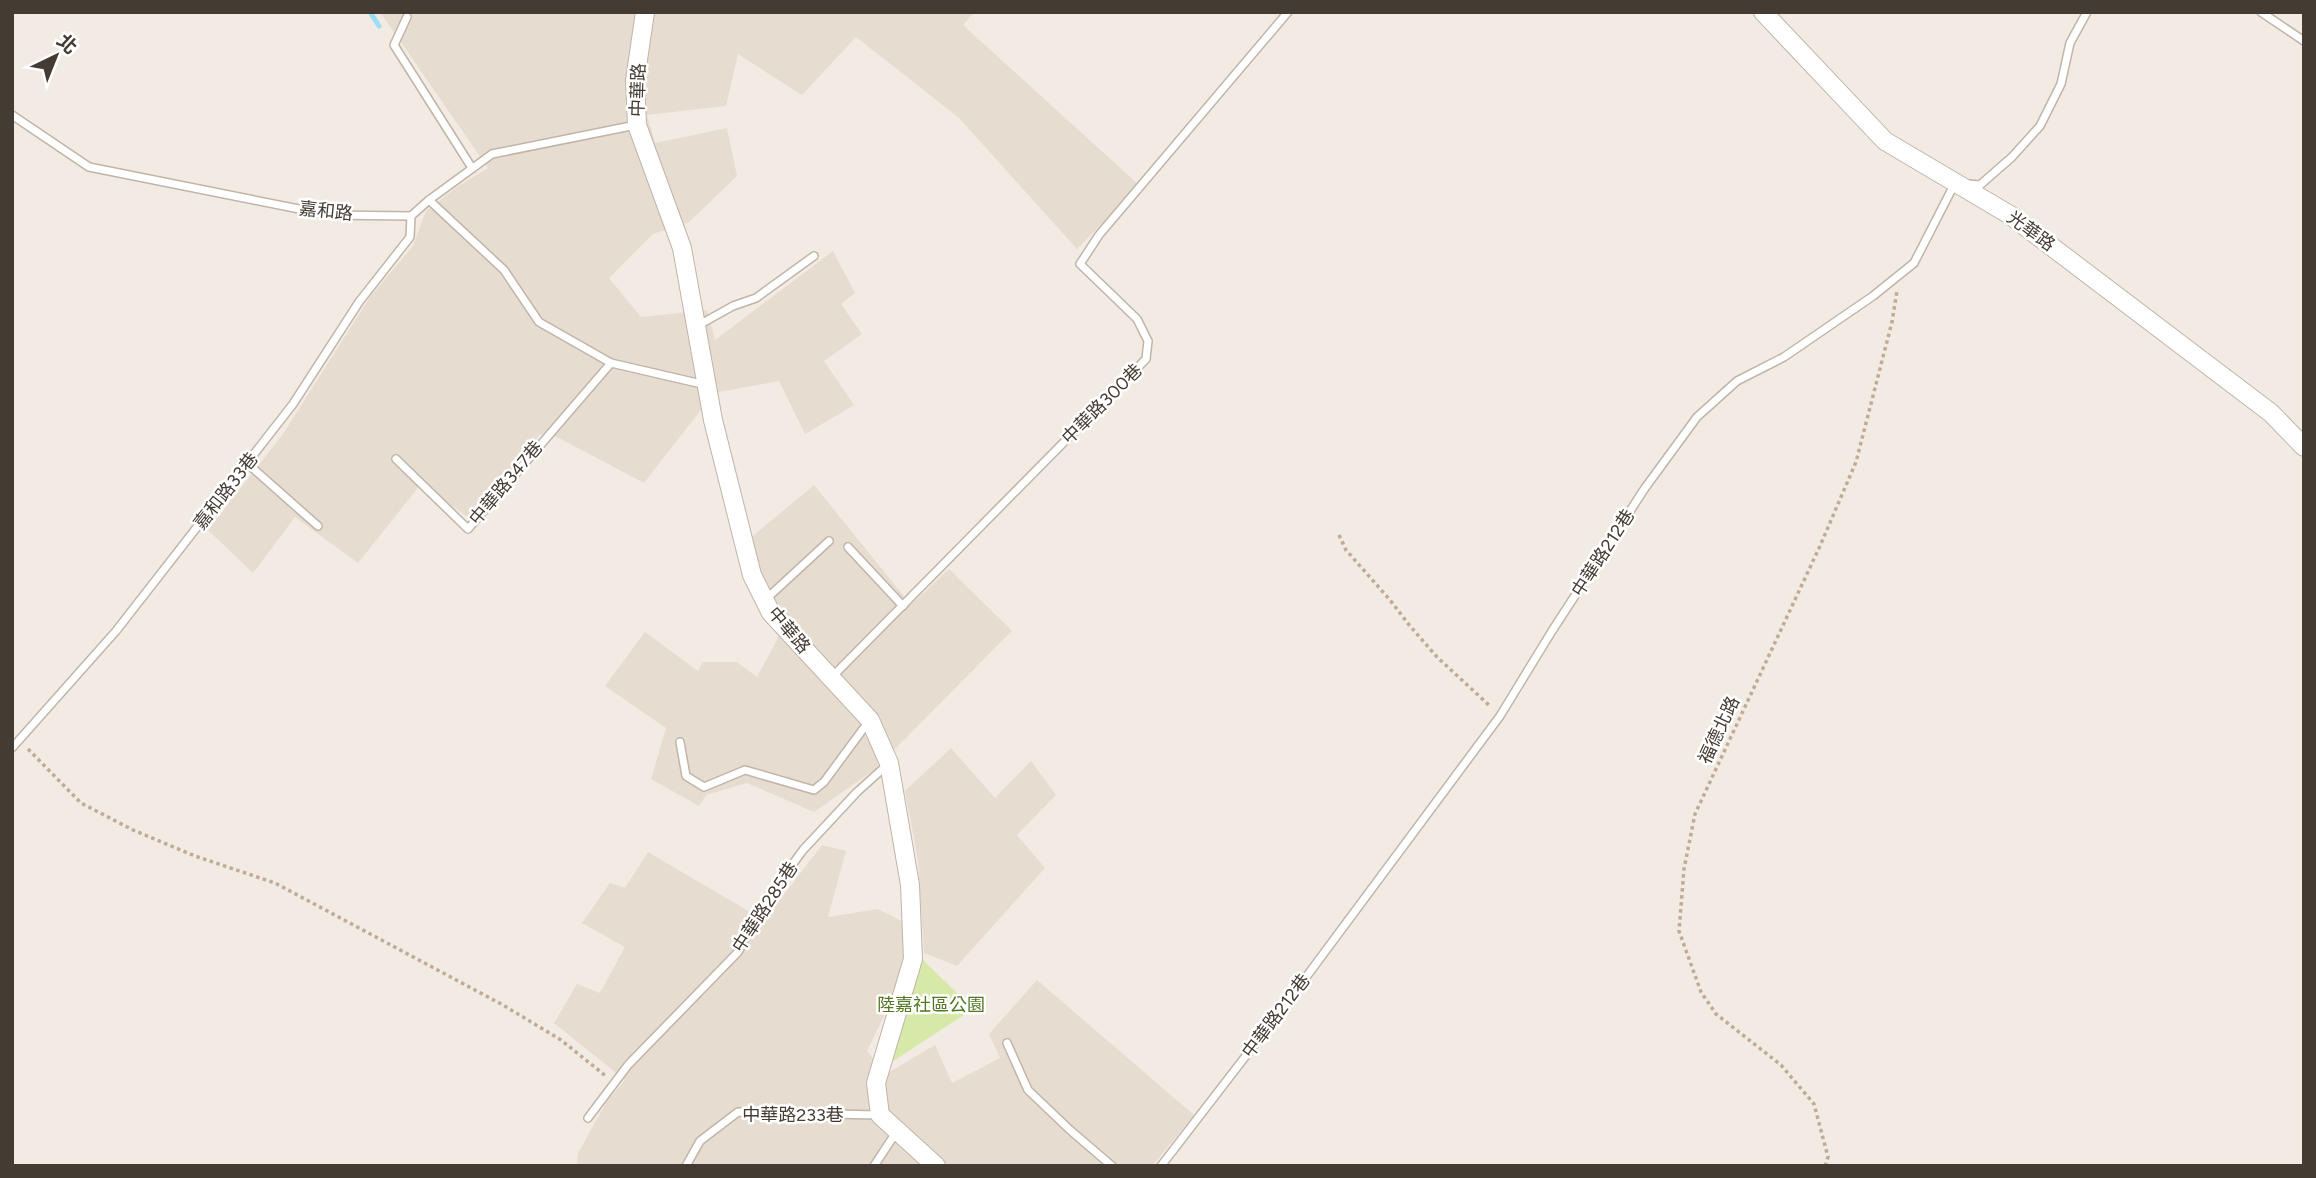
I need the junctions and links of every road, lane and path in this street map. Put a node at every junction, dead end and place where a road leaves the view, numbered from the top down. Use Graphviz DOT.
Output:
graph roads {
  1 [pos="645,12"];
  2 [pos="1288,12"];
  3 [pos="1763,12"];
  4 [pos="2087,12"];
  5 [pos="2261,12"];
  6 [pos="407,17"];
  7 [pos="2304,41"];
  8 [pos="12,114"];
  9 [pos="637,125"];
  10 [pos="472,167"];
  11 [pos="1955,182"];
  12 [pos="429,200"];
  13 [pos="411,216"];
  14 [pos="814,256"];
  15 [pos="1899,275"];
  16 [pos="696,327"];
  17 [pos="611,363"];
  18 [pos="709,386"];
  19 [pos="2304,447"];
  20 [pos="396,459"];
  21 [pos="248,464"];
  22 [pos="318,526"];
  23 [pos="1339,535"];
  24 [pos="828,541"];
  25 [pos="848,547"];
  26 [pos="765,600"];
  27 [pos="903,606"];
  28 [pos="831,679"];
  29 [pos="1500,716"];
  30 [pos="870,720"];
  31 [pos="19,740"];
  32 [pos="680,742"];
  33 [pos="12,748"];
  34 [pos="889,763"];
  35 [pos="1007,1043"];
  36 [pos="615,1083"];
  37 [pos="880,1115"];
  38 [pos="588,1118"];
  39 [pos="897,1130"];
  40 [pos="686,1166"];
  41 [pos="874,1166"];
  42 [pos="936,1166"];
  43 [pos="1112,1166"];
  44 [pos="1161,1166"];
  45 [pos="1825,1166"];
  1 -- 9 [label="street, 中華路"];
  2 -- 27 [label="lane, 中華路300巷"];
  3 -- 11 [label="street, 光華路"];
  4 -- 11 [label="lane"];
  5 -- 7 [label="lane"];
  6 -- 10 [label="lane"];
  8 -- 13 [label="lane, 嘉和路"];
  9 -- 10 [label="lane"];
  9 -- 16 [label="street, 中華路"];
  10 -- 12 [label="lane"];
  11 -- 15 [label="lane, 中華路212巷"];
  11 -- 19 [label="street, 光華路"];
  12 -- 13 [label="lane"];
  12 -- 17 [label="lane"];
  13 -- 21 [label="lane, 嘉和路33巷"];
  14 -- 16 [label="lane"];
  15 -- 29 [label="lane, 中華路212巷"];
  15 -- 45 [label="path, 福德北路"];
  16 -- 18 [label="street, 中華路"];
  17 -- 18 [label="lane"];
  17 -- 20 [label="lane, 中華路347巷"];
  18 -- 26 [label="street, 中華路"];
  21 -- 22 [label="lane"];
  21 -- 31 [label="lane, 嘉和路33巷"];
  23 -- 29 [label="path"];
  24 -- 26 [label="lane"];
  25 -- 27 [label="lane"];
  26 -- 28 [label="street, 中華路"];
  27 -- 28 [label="lane, 中華路300巷"];
  28 -- 30 [label="street, 中華路"];
  29 -- 44 [label="lane, 中華路212巷"];
  30 -- 32 [label="lane"];
  30 -- 34 [label="street, 中華路"];
  31 -- 33 [label="lane, 嘉和路33巷"];
  31 -- 36 [label="path"];
  34 -- 36 [label="lane, 中華路285巷"];
  34 -- 37 [label="street, 中華路"];
  35 -- 43 [label="lane"];
  36 -- 38 [label="lane, 中華路285巷"];
  37 -- 39 [label="street"];
  37 -- 40 [label="lane, 中華路233巷"];
  39 -- 41 [label="lane"];
  39 -- 42 [label="street"];
}
